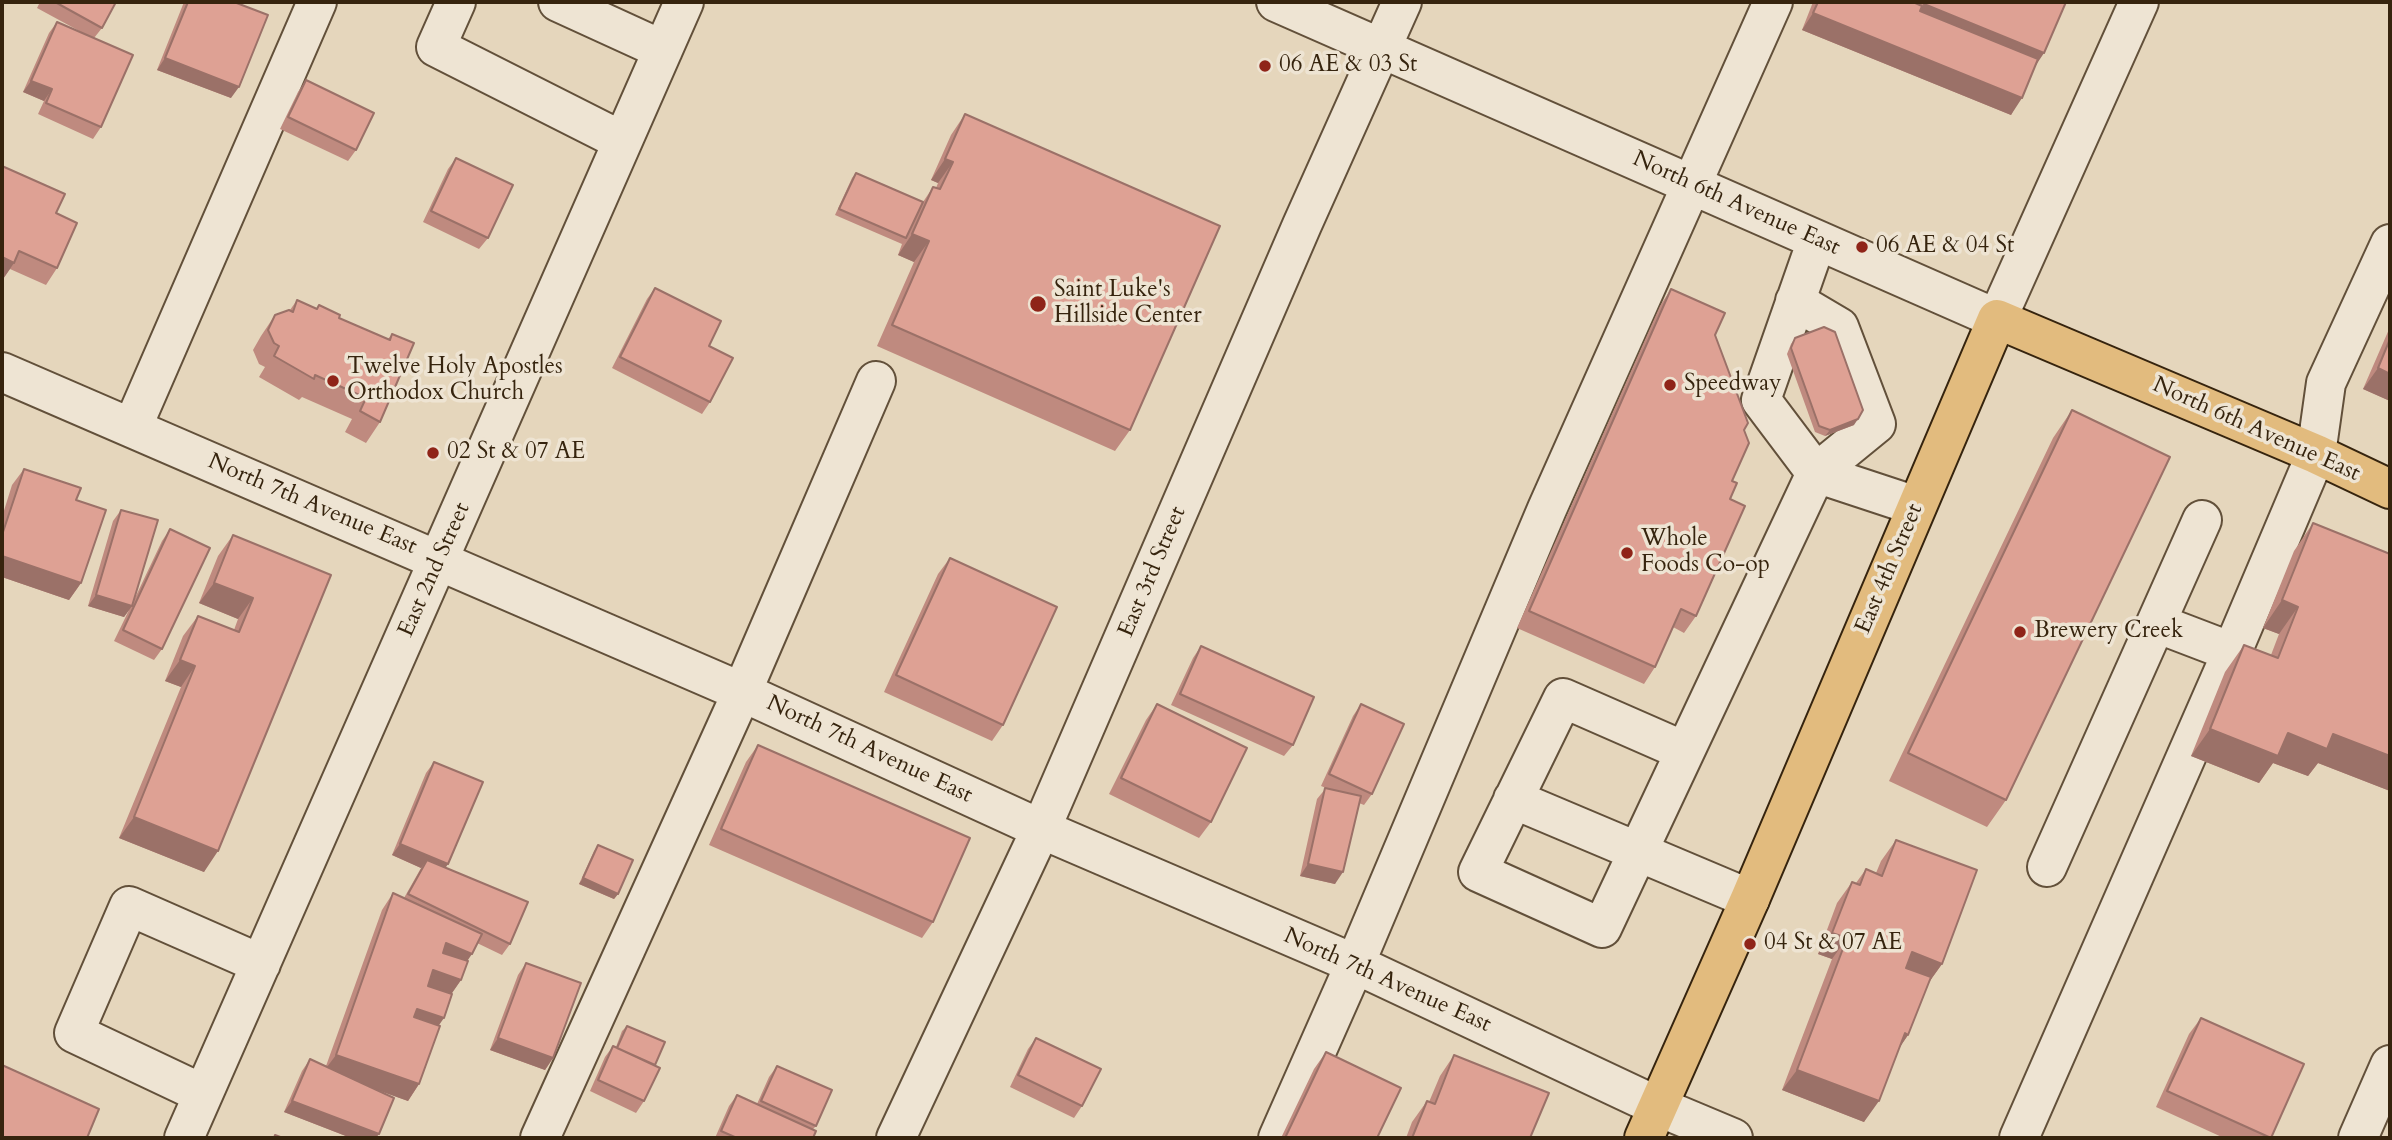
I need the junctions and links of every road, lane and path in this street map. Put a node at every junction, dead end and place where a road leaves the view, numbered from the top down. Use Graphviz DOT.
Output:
graph roads {
  1 [pos="317,2"];
  2 [pos="456,2"];
  3 [pos="684,2"];
  4 [pos="1276,2"];
  5 [pos="1402,2"];
  6 [pos="1773,2"];
  7 [pos="2138,2"];
  8 [pos="575,5"];
  9 [pos="1382,47"];
  10 [pos="663,50"];
  11 [pos="622,141"];
  12 [pos="1692,184"];
  13 [pos="1817,240"];
  14 [pos="2390,244"];
  15 [pos="1796,301"];
  16 [pos="1997,319"];
  17 [pos="2,372"];
  18 [pos="876,381"];
  19 [pos="132,428"];
  20 [pos="2316,454"];
  21 [pos="1816,473"];
  22 [pos="2390,489"];
  23 [pos="1916,506"];
  24 [pos="2202,520"];
  25 [pos="440,560"];
  26 [pos="2156,623"];
  27 [pos="2232,652"];
  28 [pos="742,692"];
  29 [pos="1684,751"];
  30 [pos="1513,799"];
  31 [pos="1041,829"];
  32 [pos="1638,854"];
  33 [pos="2047,867"];
  34 [pos="1749,899"];
  35 [pos="261,964"];
  36 [pos="1355,964"];
  37 [pos="2390,1065"];
  38 [pos="203,1094"];
  39 [pos="1652,1122"];
  40 [pos="184,1138"];
  41 [pos="540,1138"];
  42 [pos="897,1138"];
  43 [pos="1278,1138"];
  44 [pos="1733,1138"];
  45 [pos="2020,1138"];
  46 [pos="2358,1138"];
  1 -- 19 [label="street"];
  2 -- 11 [label="street"];
  3 -- 10 [label="street, East 2nd Street"];
  4 -- 9 [label="street, North 6th Avenue East"];
  5 -- 9 [label="street, East 3rd Street"];
  6 -- 12 [label="street"];
  7 -- 16 [label="street, East 4th Street"];
  8 -- 10 [label="street"];
  9 -- 12 [label="street, North 6th Avenue East"];
  9 -- 31 [label="street, East 3rd Street"];
  10 -- 11 [label="street, East 2nd Street"];
  11 -- 25 [label="street, East 2nd Street"];
  12 -- 13 [label="street, North 6th Avenue East"];
  12 -- 36 [label="street"];
  13 -- 15 [label="street"];
  13 -- 16 [label="street, North 6th Avenue East"];
  14 -- 20 [label="street"];
  15 -- 21 [label="street"];
  15 -- 21 [label="street"];
  16 -- 20 [label="main road, North 6th Avenue East"];
  16 -- 23 [label="main road, East 4th Street"];
  17 -- 19 [label="street, North 7th Avenue East"];
  18 -- 28 [label="street"];
  19 -- 25 [label="street, North 7th Avenue East"];
  20 -- 22 [label="main road, North 6th Avenue East"];
  20 -- 27 [label="street"];
  21 -- 23 [label="street"];
  21 -- 29 [label="street"];
  23 -- 34 [label="main road, East 4th Street"];
  24 -- 26 [label="street"];
  25 -- 28 [label="street, North 7th Avenue East"];
  25 -- 35 [label="street, East 2nd Street"];
  26 -- 27 [label="street"];
  26 -- 33 [label="street"];
  27 -- 45 [label="street"];
  28 -- 31 [label="street, North 7th Avenue East"];
  28 -- 41 [label="street"];
  29 -- 30 [label="street"];
  29 -- 32 [label="street"];
  30 -- 32 [label="street"];
  30 -- 32 [label="street"];
  31 -- 36 [label="street, North 7th Avenue East"];
  31 -- 42 [label="street, East 3rd Street"];
  32 -- 34 [label="street"];
  34 -- 39 [label="main road, East 4th Street"];
  35 -- 38 [label="street, East 2nd Street"];
  35 -- 38 [label="street"];
  36 -- 39 [label="street, North 7th Avenue East"];
  36 -- 43 [label="street"];
  37 -- 46 [label="street"];
  38 -- 40 [label="street, East 2nd Street"];
  39 -- 44 [label="street, North 7th Avenue East"];
}
